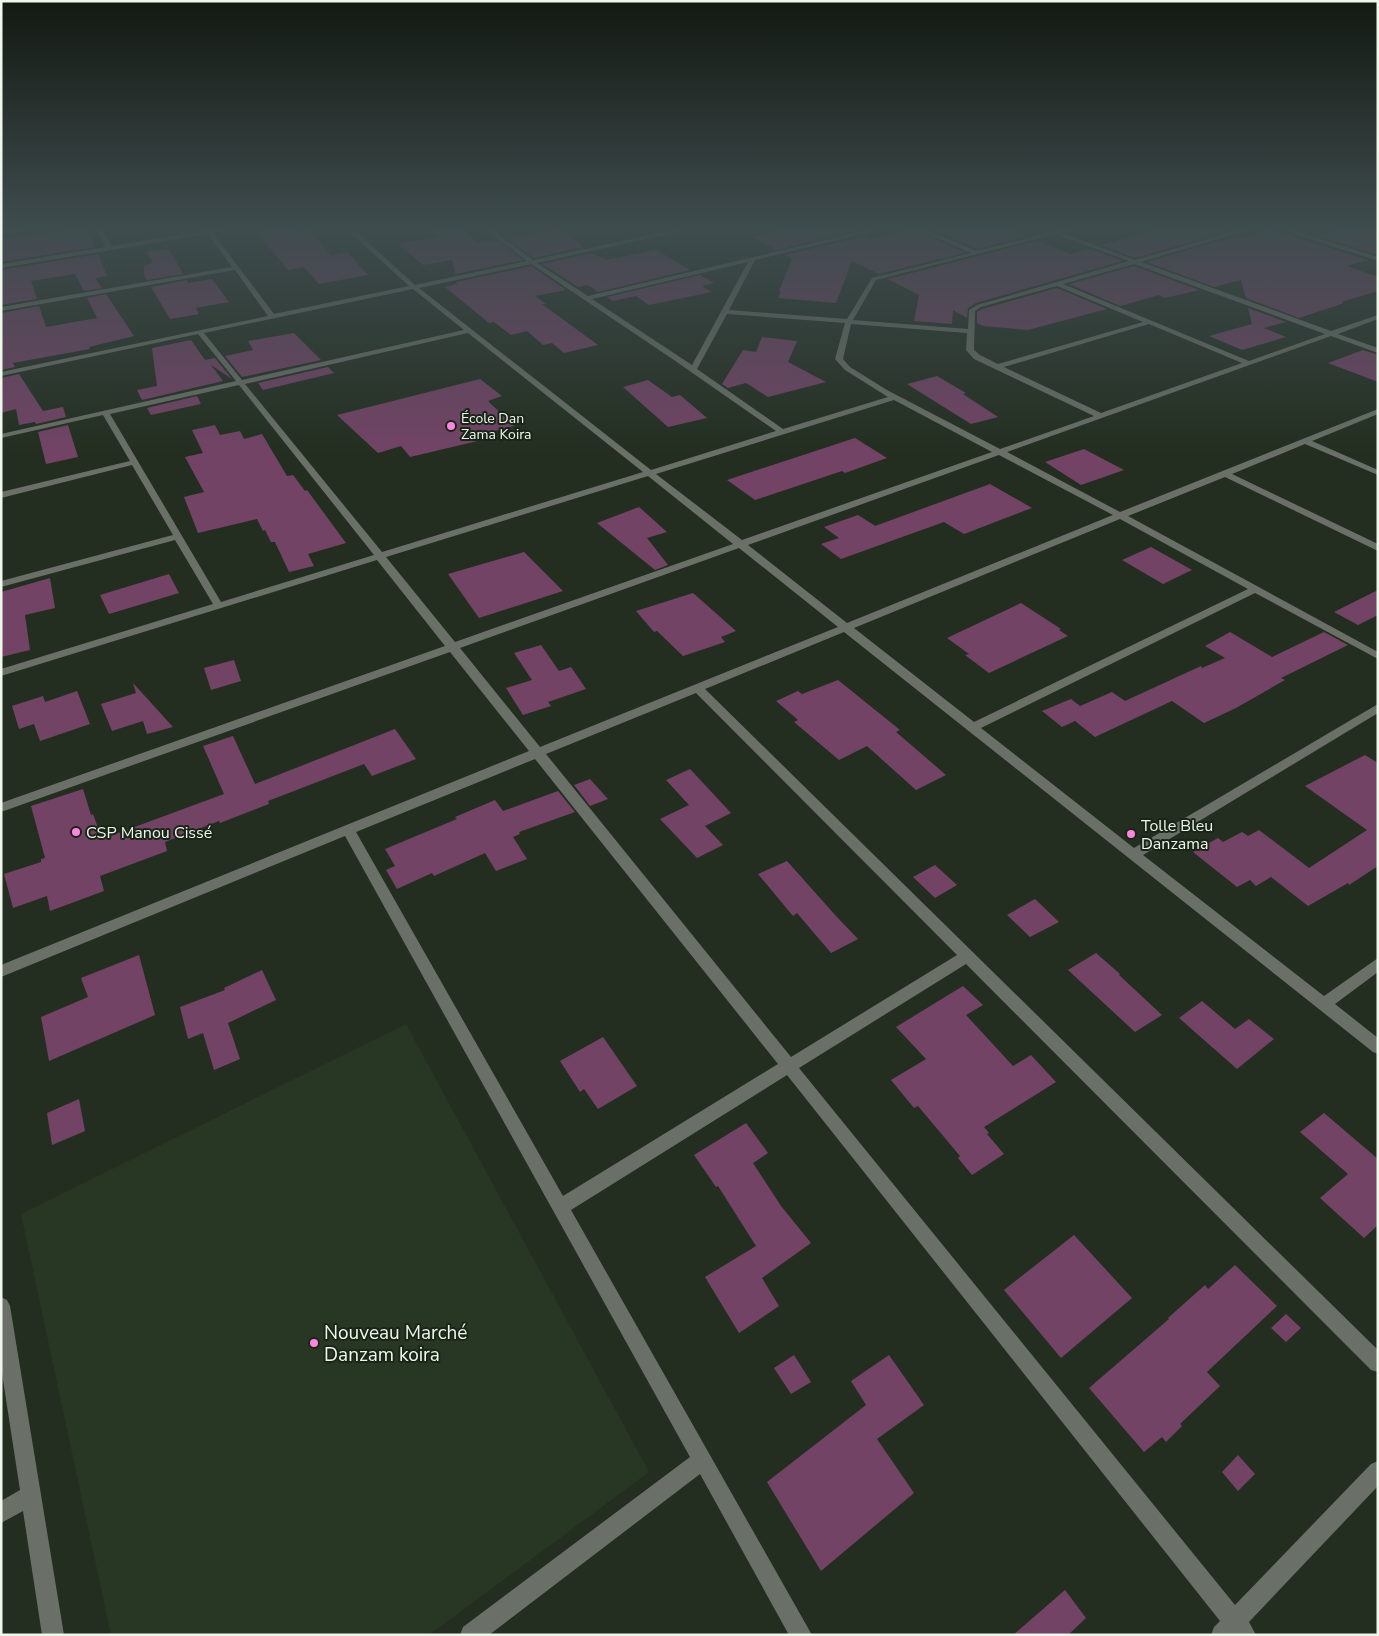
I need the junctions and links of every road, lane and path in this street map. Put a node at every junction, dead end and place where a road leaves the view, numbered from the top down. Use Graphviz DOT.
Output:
graph roads {
  1 [pos="34,303"];
  2 [pos="262,303"];
  3 [pos="337,303"];
  4 [pos="435,303"];
  5 [pos="594,303"];
  6 [pos="730,303"];
  7 [pos="860,303"];
  8 [pos="990,303"];
  9 [pos="1104,303"];
  10 [pos="1247,303"];
  11 [pos="1,309"];
  12 [pos="725,312"];
  13 [pos="272,317"];
  14 [pos="1378,317"];
  15 [pos="1149,322"];
  16 [pos="848,323"];
  17 [pos="470,331"];
  18 [pos="970,331"];
  19 [pos="200,332"];
  20 [pos="1330,334"];
  21 [pos="1378,351"];
  22 [pos="1248,363"];
  23 [pos="996,367"];
  24 [pos="693,370"];
  25 [pos="1,374"];
  26 [pos="240,382"];
  27 [pos="896,397"];
  28 [pos="1378,411"];
  29 [pos="106,413"];
  30 [pos="1100,416"];
  31 [pos="782,432"];
  32 [pos="1,436"];
  33 [pos="1304,440"];
  34 [pos="1000,452"];
  35 [pos="135,462"];
  36 [pos="650,473"];
  37 [pos="1224,473"];
  38 [pos="1378,473"];
  39 [pos="1,495"];
  40 [pos="1121,515"];
  41 [pos="178,536"];
  42 [pos="740,544"];
  43 [pos="1378,548"];
  44 [pos="380,556"];
  45 [pos="1,584"];
  46 [pos="1256,589"];
  47 [pos="219,606"];
  48 [pos="846,627"];
  49 [pos="453,647"];
  50 [pos="1378,656"];
  51 [pos="1,673"];
  52 [pos="697,688"];
  53 [pos="1378,708"];
  54 [pos="972,727"];
  55 [pos="537,753"];
  56 [pos="1,808"];
  57 [pos="348,830"];
  58 [pos="1134,854"];
  59 [pos="967,956"];
  60 [pos="1378,964"];
  61 [pos="1,971"];
  62 [pos="1324,1004"];
  63 [pos="1378,1047"];
  64 [pos="789,1066"];
  65 [pos="560,1207"];
  66 [pos="1,1306"];
  67 [pos="1378,1364"];
  68 [pos="702,1460"];
  69 [pos="1378,1471"];
  70 [pos="31,1495"];
  71 [pos="1,1513"];
  72 [pos="1234,1630"];
  73 [pos="54,1635"];
  74 [pos="471,1635"];
  75 [pos="801,1635"];
  1 -- 11 [label="street"];
  2 -- 13 [label="street"];
  3 -- 13 [label="street"];
  4 -- 17 [label="street"];
  5 -- 24 [label="street"];
  6 -- 12 [label="street"];
  7 -- 16 [label="street"];
  8 -- 18 [label="street"];
  9 -- 15 [label="street"];
  10 -- 20 [label="street"];
  12 -- 16 [label="street"];
  12 -- 24 [label="street"];
  13 -- 19 [label="street"];
  14 -- 20 [label="street"];
  15 -- 22 [label="street"];
  15 -- 23 [label="street"];
  16 -- 18 [label="street"];
  16 -- 27 [label="street"];
  17 -- 26 [label="street"];
  17 -- 36 [label="street"];
  18 -- 23 [label="street"];
  19 -- 25 [label="street"];
  19 -- 26 [label="street"];
  20 -- 21 [label="street"];
  20 -- 22 [label="street"];
  22 -- 30 [label="street"];
  23 -- 30 [label="street"];
  24 -- 31 [label="street"];
  26 -- 29 [label="street"];
  26 -- 44 [label="street"];
  27 -- 31 [label="street"];
  27 -- 34 [label="street"];
  28 -- 33 [label="street"];
  29 -- 32 [label="street"];
  29 -- 35 [label="street"];
  30 -- 34 [label="street"];
  31 -- 36 [label="street"];
  33 -- 37 [label="street"];
  33 -- 38 [label="street"];
  34 -- 40 [label="street"];
  34 -- 42 [label="street"];
  35 -- 39 [label="street"];
  35 -- 41 [label="street"];
  36 -- 42 [label="street"];
  36 -- 44 [label="street"];
  37 -- 40 [label="street"];
  37 -- 43 [label="street"];
  40 -- 46 [label="street"];
  40 -- 48 [label="street"];
  41 -- 45 [label="street"];
  41 -- 47 [label="street"];
  42 -- 48 [label="street"];
  42 -- 49 [label="street"];
  44 -- 47 [label="street"];
  44 -- 49 [label="street"];
  46 -- 50 [label="street"];
  46 -- 54 [label="street"];
  47 -- 51 [label="street"];
  48 -- 52 [label="street"];
  48 -- 54 [label="street"];
  49 -- 55 [label="street"];
  49 -- 56 [label="street"];
  52 -- 55 [label="street"];
  52 -- 59 [label="street"];
  53 -- 58 [label="street"];
  54 -- 58 [label="street"];
  55 -- 57 [label="street"];
  55 -- 64 [label="street"];
  57 -- 61 [label="street"];
  57 -- 65 [label="street"];
  58 -- 62 [label="street"];
  59 -- 64 [label="street"];
  59 -- 67 [label="street"];
  60 -- 62 [label="street"];
  62 -- 63 [label="street"];
  64 -- 65 [label="street"];
  64 -- 72 [label="street"];
  65 -- 68 [label="street"];
  66 -- 70 [label="street"];
  68 -- 74 [label="street"];
  68 -- 75 [label="street"];
  69 -- 72 [label="street"];
  70 -- 71 [label="street"];
  70 -- 73 [label="street"];
}
